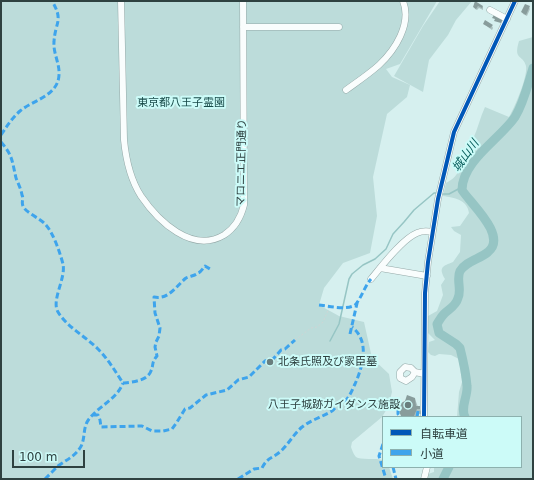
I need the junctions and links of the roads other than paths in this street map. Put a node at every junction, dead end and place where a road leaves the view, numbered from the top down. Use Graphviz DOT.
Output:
graph roads {
  1 [pos="121,1"];
  2 [pos="243,1"];
  3 [pos="403,1"];
  4 [pos="515,1"];
  5 [pos="490,10"];
  6 [pos="507,19"];
  7 [pos="242,27"];
  8 [pos="339,27"];
  9 [pos="346,90"];
  10 [pos="432,232"];
  11 [pos="380,268"];
  12 [pos="427,276"];
  13 [pos="371,279"];
  14 [pos="415,372"];
  15 [pos="424,374"];
  16 [pos="424,416"];
  17 [pos="426,468"];
  18 [pos="424,479"];
  1 -- 7 [label="street, マロニエ正門通り"];
  2 -- 7 [label="street, マロニエ正門通り"];
  3 -- 9 [label="street"];
  4 -- 6 [label="street"];
  5 -- 6 [label="street"];
  6 -- 10 [label="street"];
  7 -- 8 [label="street"];
  10 -- 11 [label="street"];
  10 -- 12 [label="street"];
  11 -- 12 [label="street"];
  11 -- 13 [label="street"];
  12 -- 15 [label="street"];
  14 -- 15 [label="street"];
  15 -- 16 [label="street"];
  17 -- 18 [label="street"];
}
